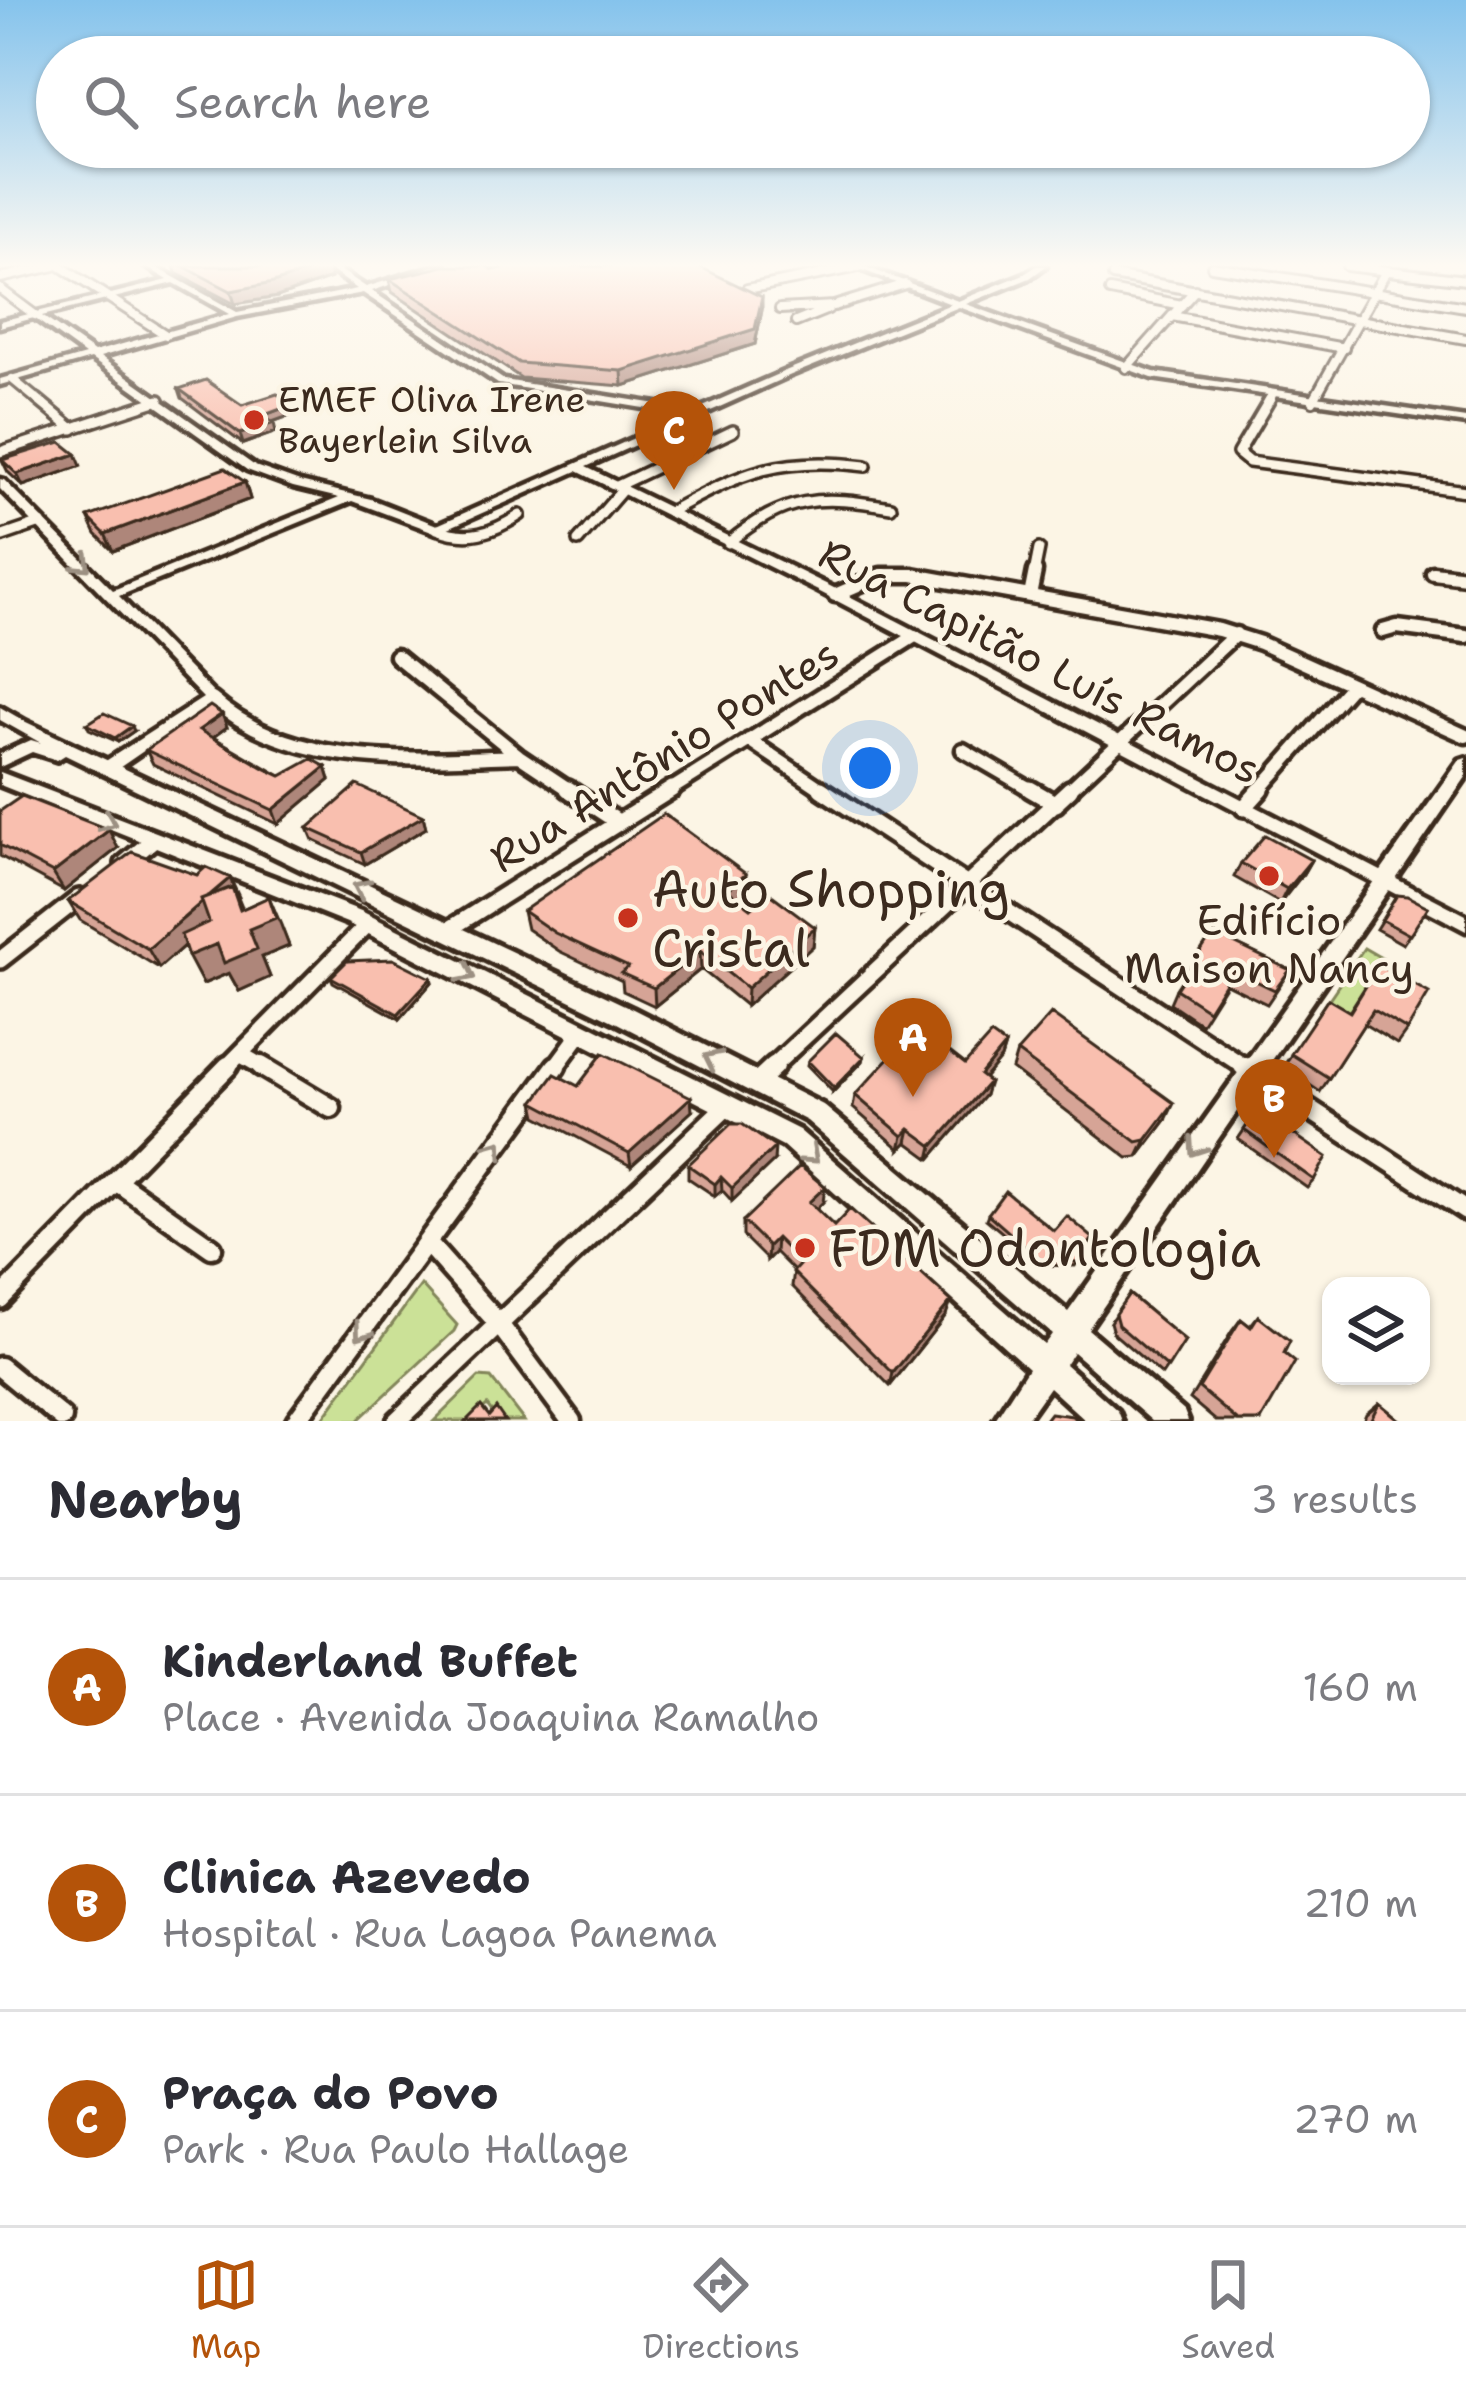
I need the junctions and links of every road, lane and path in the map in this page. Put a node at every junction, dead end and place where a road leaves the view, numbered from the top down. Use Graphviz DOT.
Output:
graph roads {
  1 [pos="60,332"];
  2 [pos="162,332"];
  3 [pos="175,332"];
  4 [pos="428,332"];
  5 [pos="893,332"];
  6 [pos="1031,332"];
  7 [pos="1158,332"];
  8 [pos="1260,332"];
  9 [pos="1352,332"];
  10 [pos="1428,332"];
  11 [pos="166,335"];
  12 [pos="1466,339"];
  13 [pos="1344,348"];
  14 [pos="94,356"];
  15 [pos="1126,368"];
  16 [pos="6,381"];
  17 [pos="1272,395"];
  18 [pos="159,400"];
  19 [pos="1313,400"];
  20 [pos="697,414"];
  21 [pos="1466,421"];
  22 [pos="73,429"];
  23 [pos="733,431"];
  24 [pos="0,452"];
  25 [pos="866,466"];
  26 [pos="578,467"];
  27 [pos="0,482"];
  28 [pos="620,488"];
  29 [pos="1466,491"];
  30 [pos="352,497"];
  31 [pos="891,507"];
  32 [pos="669,512"];
  33 [pos="520,515"];
  34 [pos="41,523"];
  35 [pos="437,530"];
  36 [pos="0,537"];
  37 [pos="578,541"];
  38 [pos="728,543"];
  39 [pos="1040,549"];
  40 [pos="1433,573"];
  41 [pos="1466,578"];
  42 [pos="114,594"];
  43 [pos="836,595"];
  44 [pos="1030,596"];
  45 [pos="1383,632"];
  46 [pos="1236,634"];
  47 [pos="915,636"];
  48 [pos="1466,636"];
  49 [pos="396,656"];
  50 [pos="1352,685"];
  51 [pos="212,699"];
  52 [pos="0,712"];
  53 [pos="1466,736"];
  54 [pos="749,740"];
  55 [pos="1120,744"];
  56 [pos="963,750"];
  57 [pos="519,756"];
  58 [pos="1466,764"];
  59 [pos="100,765"];
  60 [pos="4,773"];
  61 [pos="1055,804"];
  62 [pos="1244,808"];
  63 [pos="618,822"];
  64 [pos="153,840"];
  65 [pos="111,874"];
  66 [pos="1382,879"];
  67 [pos="965,887"];
  68 [pos="93,888"];
  69 [pos="368,924"];
  70 [pos="1466,925"];
  71 [pos="448,930"];
  72 [pos="0,960"];
  73 [pos="582,1031"];
  74 [pos="240,1054"];
  75 [pos="1248,1071"];
  76 [pos="758,1081"];
  77 [pos="728,1105"];
  78 [pos="331,1108"];
  79 [pos="116,1180"];
  80 [pos="1466,1211"];
  81 [pos="428,1243"];
  82 [pos="212,1248"];
  83 [pos="0,1299"];
  84 [pos="499,1324"];
  85 [pos="1070,1333"];
  86 [pos="1047,1366"];
  87 [pos="0,1367"];
  88 [pos="62,1418"];
  89 [pos="296,1421"];
  90 [pos="397,1421"];
  91 [pos="572,1421"];
  92 [pos="1008,1421"];
  93 [pos="1108,1421"];
  94 [pos="1174,1421"];
  1 -- 14 [label="street"];
  2 -- 11 [label="street"];
  3 -- 11 [label="street"];
  4 -- 20 [label="street"];
  5 -- 20 [label="street"];
  6 -- 15 [label="street"];
  7 -- 15 [label="street"];
  8 -- 13 [label="street"];
  9 -- 13 [label="street"];
  10 -- 12 [label="street"];
  11 -- 14 [label="street"];
  13 -- 19 [label="street"];
  14 -- 16 [label="street"];
  14 -- 18 [label="street"];
  15 -- 17 [label="street"];
  16 -- 22 [label="street"];
  17 -- 19 [label="street"];
  17 -- 29 [label="street"];
  18 -- 22 [label="street"];
  18 -- 30 [label="street"];
  19 -- 21 [label="street"];
  20 -- 26 [label="street"];
  22 -- 24 [label="street"];
  23 -- 28 [label="street"];
  25 -- 32 [label="street"];
  26 -- 28 [label="street, Rua Capitão Luís Ramos"];
  26 -- 35 [label="street"];
  27 -- 34 [label="street"];
  28 -- 32 [label="street, Rua Capitão Luís Ramos"];
  28 -- 37 [label="street"];
  30 -- 35 [label="street"];
  30 -- 42 [label="street"];
  31 -- 38 [label="street"];
  32 -- 38 [label="street, Rua Capitão Luís Ramos"];
  33 -- 35 [label="street"];
  34 -- 36 [label="street"];
  34 -- 42 [label="street, one-way"];
  38 -- 43 [label="street, Rua Capitão Luís Ramos"];
  39 -- 44 [label="street"];
  40 -- 41 [label="street"];
  42 -- 51 [label="street"];
  43 -- 44 [label="street"];
  43 -- 47 [label="street, Rua Capitão Luís Ramos"];
  44 -- 46 [label="street"];
  45 -- 48 [label="street"];
  46 -- 50 [label="street"];
  46 -- 55 [label="street"];
  47 -- 54 [label="street, Rua Antônio Pontes"];
  47 -- 55 [label="street, Rua Capitão Luís Ramos"];
  49 -- 57 [label="street"];
  50 -- 53 [label="street"];
  50 -- 62 [label="street"];
  51 -- 57 [label="street"];
  51 -- 59 [label="street"];
  52 -- 59 [label="main road"];
  54 -- 63 [label="street, Rua Antônio Pontes"];
  54 -- 67 [label="street"];
  55 -- 61 [label="street"];
  55 -- 62 [label="street, Rua Capitão Luís Ramos"];
  56 -- 61 [label="street"];
  57 -- 63 [label="street"];
  58 -- 66 [label="main road"];
  59 -- 60 [label="main road"];
  71 -- 59 [label="main road, one-way"];
  60 -- 64 [label="main road, one-way"];
  61 -- 67 [label="street"];
  62 -- 66 [label="street, Rua Capitão Luís Ramos"];
  63 -- 71 [label="street, Rua Antônio Pontes"];
  64 -- 65 [label="street"];
  64 -- 69 [label="main road"];
  66 -- 70 [label="street, Rua Capitão Luís Ramos"];
  66 -- 75 [label="main road"];
  67 -- 75 [label="street"];
  67 -- 76 [label="street"];
  68 -- 72 [label="street"];
  69 -- 73 [label="main road, one-way"];
  69 -- 74 [label="street"];
  76 -- 71 [label="main road, one-way"];
  73 -- 77 [label="main road"];
  81 -- 73 [label="street, one-way"];
  74 -- 78 [label="street"];
  74 -- 79 [label="street"];
  75 -- 80 [label="street"];
  75 -- 85 [label="main road, one-way"];
  76 -- 85 [label="main road"];
  77 -- 84 [label="street"];
  77 -- 86 [label="main road, one-way"];
  79 -- 82 [label="street"];
  79 -- 83 [label="street"];
  81 -- 84 [label="street"];
  81 -- 89 [label="street, one-way"];
  84 -- 90 [label="street"];
  84 -- 91 [label="street"];
  85 -- 86 [label="main road"];
  85 -- 94 [label="main road"];
  86 -- 92 [label="main road"];
  86 -- 93 [label="main road"];
  87 -- 88 [label="street"];
}
